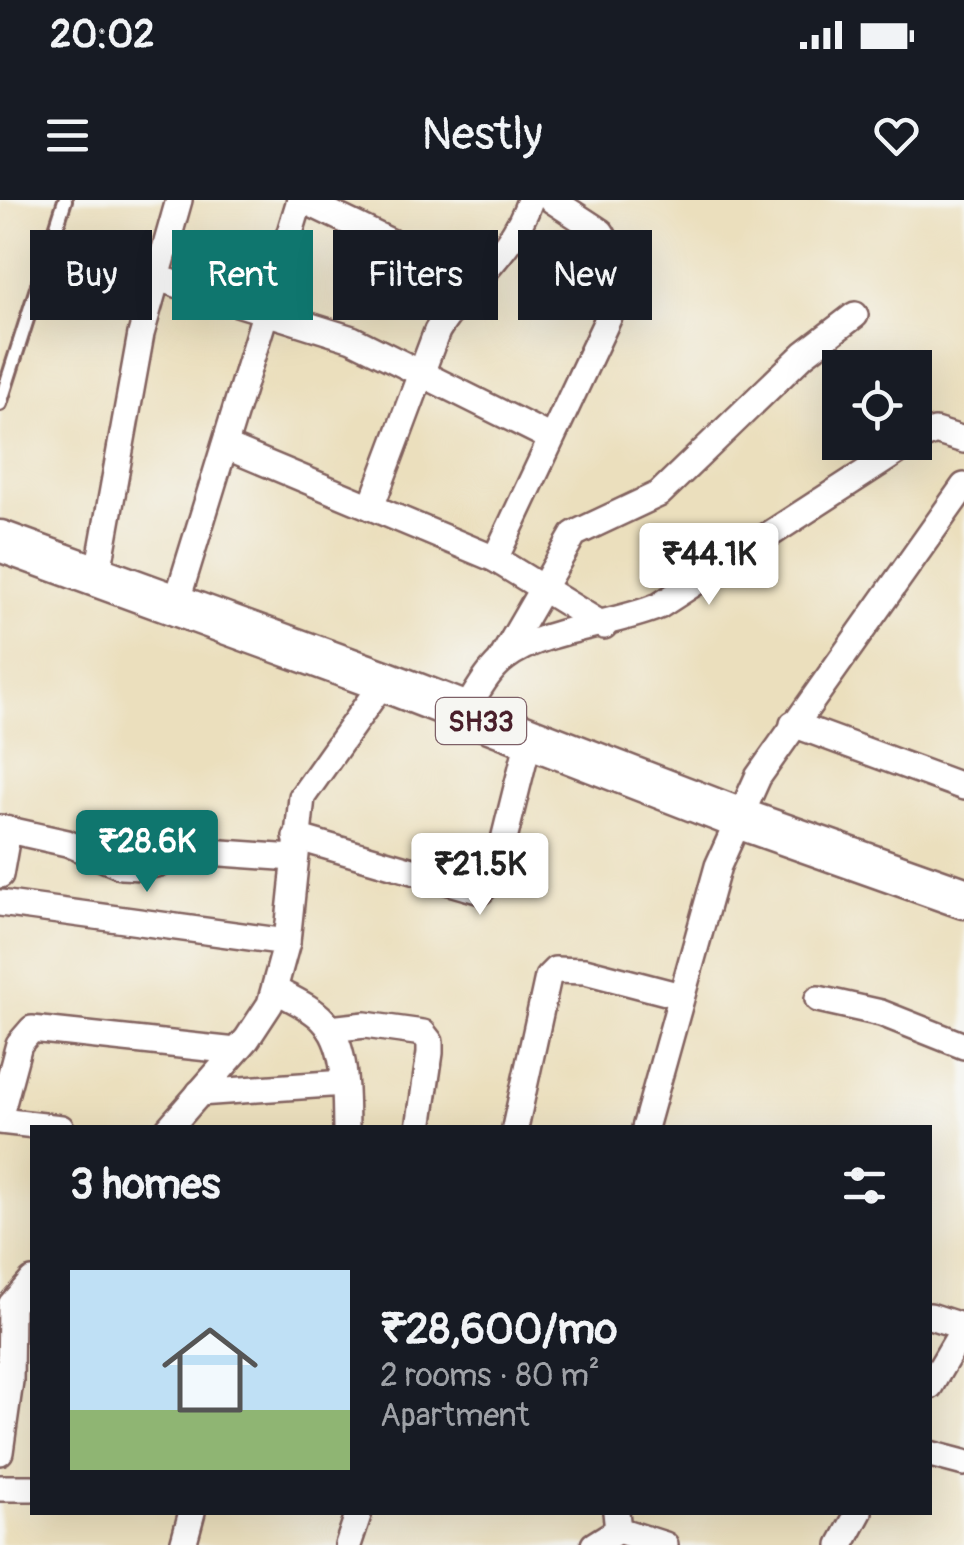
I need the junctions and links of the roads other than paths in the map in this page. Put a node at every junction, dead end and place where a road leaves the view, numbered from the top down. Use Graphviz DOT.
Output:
graph roads {
  1 [pos="65,200"];
  2 [pos="179,200"];
  3 [pos="301,200"];
  4 [pos="530,200"];
  5 [pos="552,200"];
  6 [pos="291,230"];
  7 [pos="365,230"];
  8 [pos="498,257"];
  9 [pos="154,277"];
  10 [pos="172,283"];
  11 [pos="854,315"];
  12 [pos="261,320"];
  13 [pos="289,320"];
  14 [pos="446,320"];
  15 [pos="418,376"];
  16 [pos="0,404"];
  17 [pos="932,432"];
  18 [pos="550,438"];
  19 [pos="964,440"];
  20 [pos="225,446"];
  21 [pos="885,460"];
  22 [pos="964,486"];
  23 [pos="371,507"];
  24 [pos="0,541"];
  25 [pos="495,558"];
  26 [pos="96,578"];
  27 [pos="541,586"];
  28 [pos="176,607"];
  29 [pos="604,626"];
  30 [pos="501,660"];
  31 [pos="384,681"];
  32 [pos="463,714"];
  33 [pos="793,724"];
  34 [pos="529,739"];
  35 [pos="964,787"];
  36 [pos="738,818"];
  37 [pos="4,829"];
  38 [pos="295,847"];
  39 [pos="0,875"];
  40 [pos="964,898"];
  41 [pos="0,903"];
  42 [pos="287,942"];
  43 [pos="276,990"];
  44 [pos="681,996"];
  45 [pos="818,999"];
  46 [pos="330,1029"];
  47 [pos="964,1046"];
  48 [pos="236,1051"];
  49 [pos="344,1083"];
  50 [pos="199,1094"];
  51 [pos="0,1118"];
  52 [pos="43,1125"];
  53 [pos="172,1125"];
  54 [pos="346,1125"];
  55 [pos="419,1125"];
  56 [pos="516,1125"];
  57 [pos="646,1125"];
  58 [pos="30,1284"];
  59 [pos="14,1306"];
  60 [pos="932,1317"];
  61 [pos="964,1328"];
  62 [pos="932,1383"];
  63 [pos="0,1452"];
  64 [pos="932,1455"];
  65 [pos="964,1464"];
  66 [pos="0,1488"];
  67 [pos="30,1488"];
  68 [pos="191,1515"];
  69 [pos="358,1515"];
  70 [pos="857,1515"];
  71 [pos="623,1531"];
  72 [pos="183,1545"];
  73 [pos="348,1545"];
  74 [pos="594,1545"];
  75 [pos="665,1545"];
  76 [pos="841,1545"];
  1 -- 16 [label="lane"];
  2 -- 9 [label="street"];
  3 -- 6 [label="street"];
  3 -- 7 [label="street"];
  4 -- 8 [label="street"];
  5 -- 18 [label="street"];
  9 -- 10 [label="street"];
  9 -- 26 [label="street"];
  11 -- 27 [label="street"];
  12 -- 20 [label="street"];
  13 -- 15 [label="street"];
  14 -- 15 [label="street"];
  15 -- 18 [label="street"];
  15 -- 23 [label="street"];
  17 -- 19 [label="street"];
  18 -- 25 [label="street"];
  20 -- 23 [label="street"];
  20 -- 28 [label="street"];
  21 -- 29 [label="street"];
  22 -- 33 [label="street"];
  23 -- 25 [label="street"];
  24 -- 26 [label="main road, SH33"];
  25 -- 27 [label="street"];
  26 -- 28 [label="main road, SH33"];
  27 -- 29 [label="street"];
  27 -- 30 [label="street"];
  28 -- 31 [label="main road, SH33"];
  29 -- 30 [label="street"];
  30 -- 32 [label="street"];
  31 -- 32 [label="main road, SH33"];
  31 -- 38 [label="street"];
  32 -- 34 [label="main road, SH33"];
  33 -- 35 [label="street"];
  33 -- 36 [label="street"];
  34 -- 36 [label="main road, SH33"];
  34 -- 38 [label="street"];
  36 -- 40 [label="main road, SH33"];
  36 -- 44 [label="street"];
  37 -- 38 [label="street"];
  37 -- 39 [label="street"];
  38 -- 42 [label="street"];
  41 -- 42 [label="street"];
  42 -- 43 [label="street"];
  43 -- 46 [label="street"];
  43 -- 48 [label="street"];
  44 -- 56 [label="street"];
  44 -- 57 [label="street"];
  45 -- 47 [label="street"];
  46 -- 49 [label="street"];
  46 -- 55 [label="street"];
  48 -- 50 [label="street"];
  48 -- 51 [label="street"];
  49 -- 50 [label="street"];
  49 -- 54 [label="street"];
  50 -- 53 [label="street"];
  51 -- 52 [label="street"];
  58 -- 59 [label="street"];
  59 -- 63 [label="street"];
  60 -- 61 [label="street"];
  61 -- 62 [label="street"];
  64 -- 65 [label="street"];
  66 -- 67 [label="street"];
  68 -- 72 [label="street"];
  69 -- 73 [label="street"];
  70 -- 76 [label="street"];
  71 -- 74 [label="street"];
  71 -- 75 [label="street"];
}
